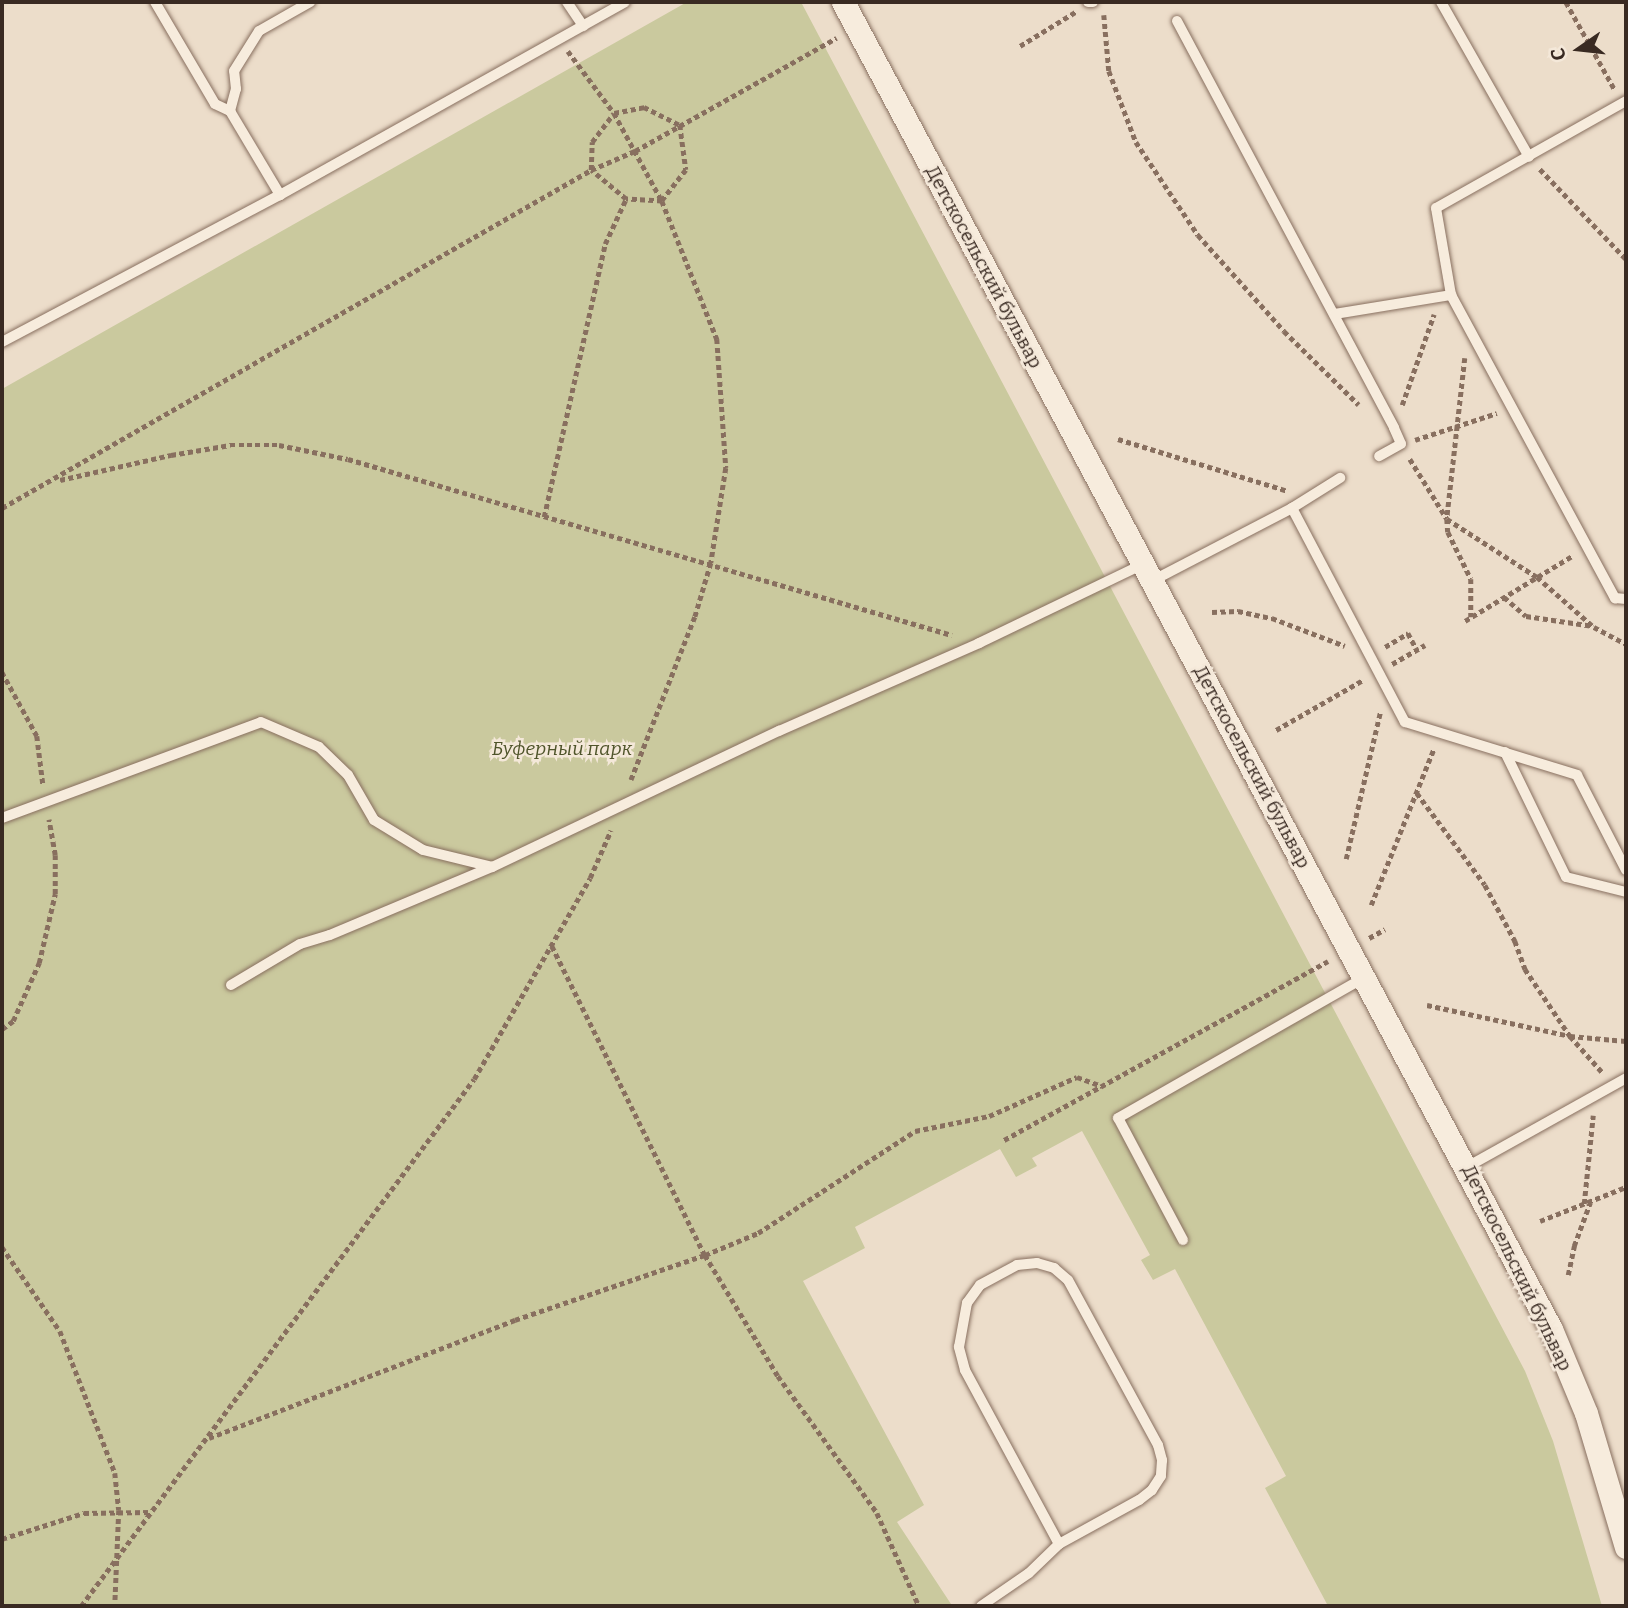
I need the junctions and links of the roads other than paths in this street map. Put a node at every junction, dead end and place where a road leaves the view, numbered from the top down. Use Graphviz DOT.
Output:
graph roads {
  1 [pos="155,2"];
  2 [pos="310,2"];
  3 [pos="567,2"];
  4 [pos="625,2"];
  5 [pos="843,2"];
  6 [pos="1441,2"];
  7 [pos="1177,21"];
  8 [pos="583,26"];
  9 [pos="1624,102"];
  10 [pos="230,111"];
  11 [pos="1528,157"];
  12 [pos="280,195"];
  13 [pos="1446,296"];
  14 [pos="1335,314"];
  15 [pos="2,342"];
  16 [pos="1379,456"];
  17 [pos="1340,478"];
  18 [pos="1292,508"];
  19 [pos="1147,572"];
  20 [pos="1626,599"];
  21 [pos="1505,752"];
  22 [pos="2,818"];
  23 [pos="492,867"];
  24 [pos="1626,870"];
  25 [pos="1626,892"];
  26 [pos="1365,977"];
  27 [pos="231,985"];
  28 [pos="1626,1078"];
  29 [pos="1467,1167"];
  30 [pos="1183,1240"];
  31 [pos="1059,1544"];
  32 [pos="1626,1547"];
  33 [pos="981,1606"];
  1 -- 10 [label="lane"];
  2 -- 10 [label="lane"];
  3 -- 8 [label="lane"];
  4 -- 8 [label="lane"];
  5 -- 19 [label="street, Детскосельский бульвар"];
  6 -- 11 [label="lane"];
  7 -- 14 [label="lane"];
  8 -- 12 [label="lane"];
  9 -- 11 [label="lane"];
  10 -- 12 [label="lane"];
  11 -- 13 [label="lane"];
  12 -- 15 [label="lane"];
  13 -- 14 [label="lane"];
  13 -- 20 [label="lane"];
  14 -- 16 [label="lane"];
  17 -- 18 [label="lane"];
  18 -- 19 [label="lane"];
  18 -- 21 [label="lane"];
  19 -- 23 [label="lane"];
  19 -- 26 [label="street, Детскосельский бульвар"];
  21 -- 24 [label="lane"];
  21 -- 25 [label="lane"];
  22 -- 23 [label="lane"];
  23 -- 27 [label="lane"];
  26 -- 29 [label="street, Детскосельский бульвар"];
  26 -- 30 [label="lane"];
  28 -- 29 [label="lane"];
  29 -- 32 [label="street, Детскосельский бульвар"];
  31 -- 31 [label="lane"];
  31 -- 33 [label="lane"];
}
